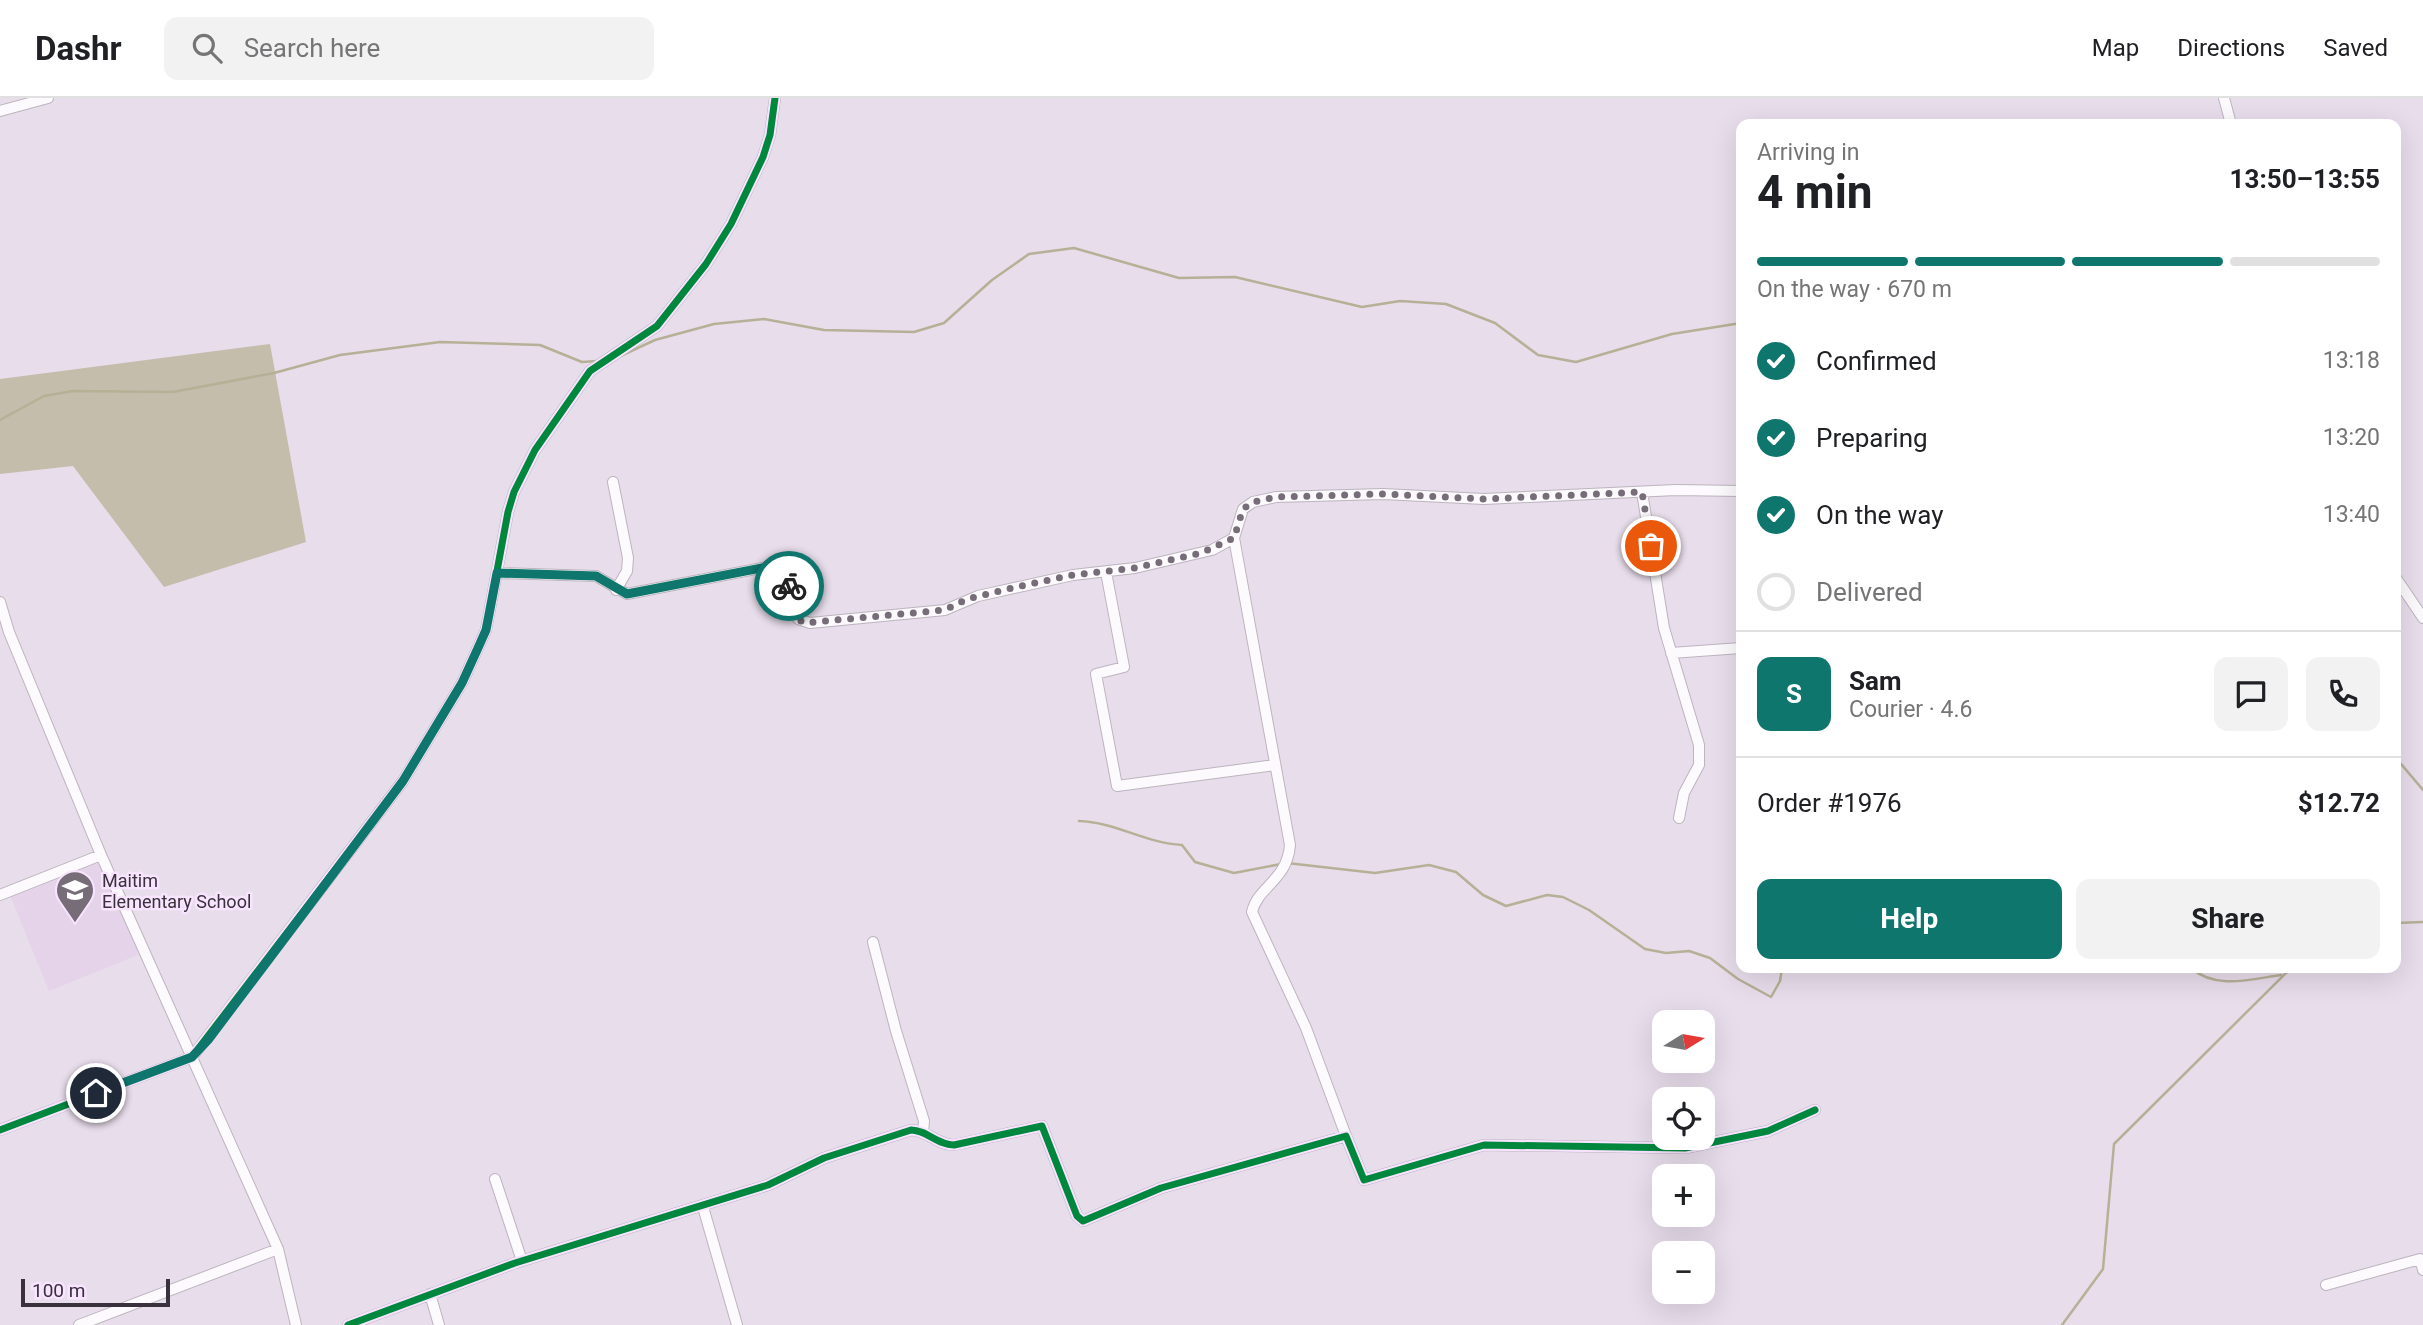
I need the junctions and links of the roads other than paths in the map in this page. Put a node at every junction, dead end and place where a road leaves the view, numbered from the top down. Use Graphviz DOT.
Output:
graph roads {
  1 [pos="48,98"];
  2 [pos="775,98"];
  3 [pos="2224,98"];
  4 [pos="29,100"];
  5 [pos="0,111"];
  6 [pos="2230,119"];
  7 [pos="613,482"];
  8 [pos="1736,491"];
  9 [pos="1642,492"];
  10 [pos="1234,538"];
  11 [pos="1107,572"];
  12 [pos="497,573"];
  13 [pos="2401,585"];
  14 [pos="616,590"];
  15 [pos="0,602"];
  16 [pos="2423,618"];
  17 [pos="1736,648"];
  18 [pos="1671,653"];
  19 [pos="1275,765"];
  20 [pos="1679,817"];
  21 [pos="101,855"];
  22 [pos="0,895"];
  23 [pos="873,942"];
  24 [pos="192,1057"];
  25 [pos="1815,1110"];
  26 [pos="0,1130"];
  27 [pos="923,1133"];
  28 [pos="1346,1136"];
  29 [pos="495,1179"];
  30 [pos="703,1207"];
  31 [pos="278,1249"];
  32 [pos="522,1261"];
  33 [pos="2423,1270"];
  34 [pos="2326,1285"];
  35 [pos="430,1294"];
  36 [pos="92,1323"];
  37 [pos="79,1325"];
  38 [pos="296,1325"];
  39 [pos="348,1325"];
  40 [pos="439,1325"];
  41 [pos="737,1325"];
  1 -- 4 [label="street"];
  2 -- 12 [label="street"];
  3 -- 6 [label="street"];
  4 -- 5 [label="street"];
  7 -- 14 [label="street"];
  8 -- 9 [label="street"];
  9 -- 10 [label="street"];
  9 -- 18 [label="street"];
  10 -- 11 [label="street"];
  10 -- 19 [label="street"];
  11 -- 14 [label="street"];
  11 -- 19 [label="street"];
  12 -- 14 [label="street"];
  12 -- 24 [label="street"];
  13 -- 16 [label="street"];
  15 -- 21 [label="street"];
  17 -- 18 [label="street"];
  18 -- 20 [label="street"];
  19 -- 28 [label="street"];
  21 -- 22 [label="street"];
  21 -- 24 [label="street"];
  23 -- 27 [label="street"];
  24 -- 26 [label="street"];
  24 -- 31 [label="street"];
  25 -- 28 [label="street"];
  27 -- 28 [label="street"];
  27 -- 30 [label="street"];
  29 -- 32 [label="street"];
  30 -- 32 [label="street"];
  30 -- 41 [label="street"];
  31 -- 36 [label="street"];
  31 -- 38 [label="street"];
  32 -- 35 [label="street"];
  33 -- 34 [label="street"];
  35 -- 39 [label="street"];
  35 -- 40 [label="street"];
  36 -- 37 [label="street"];
}
